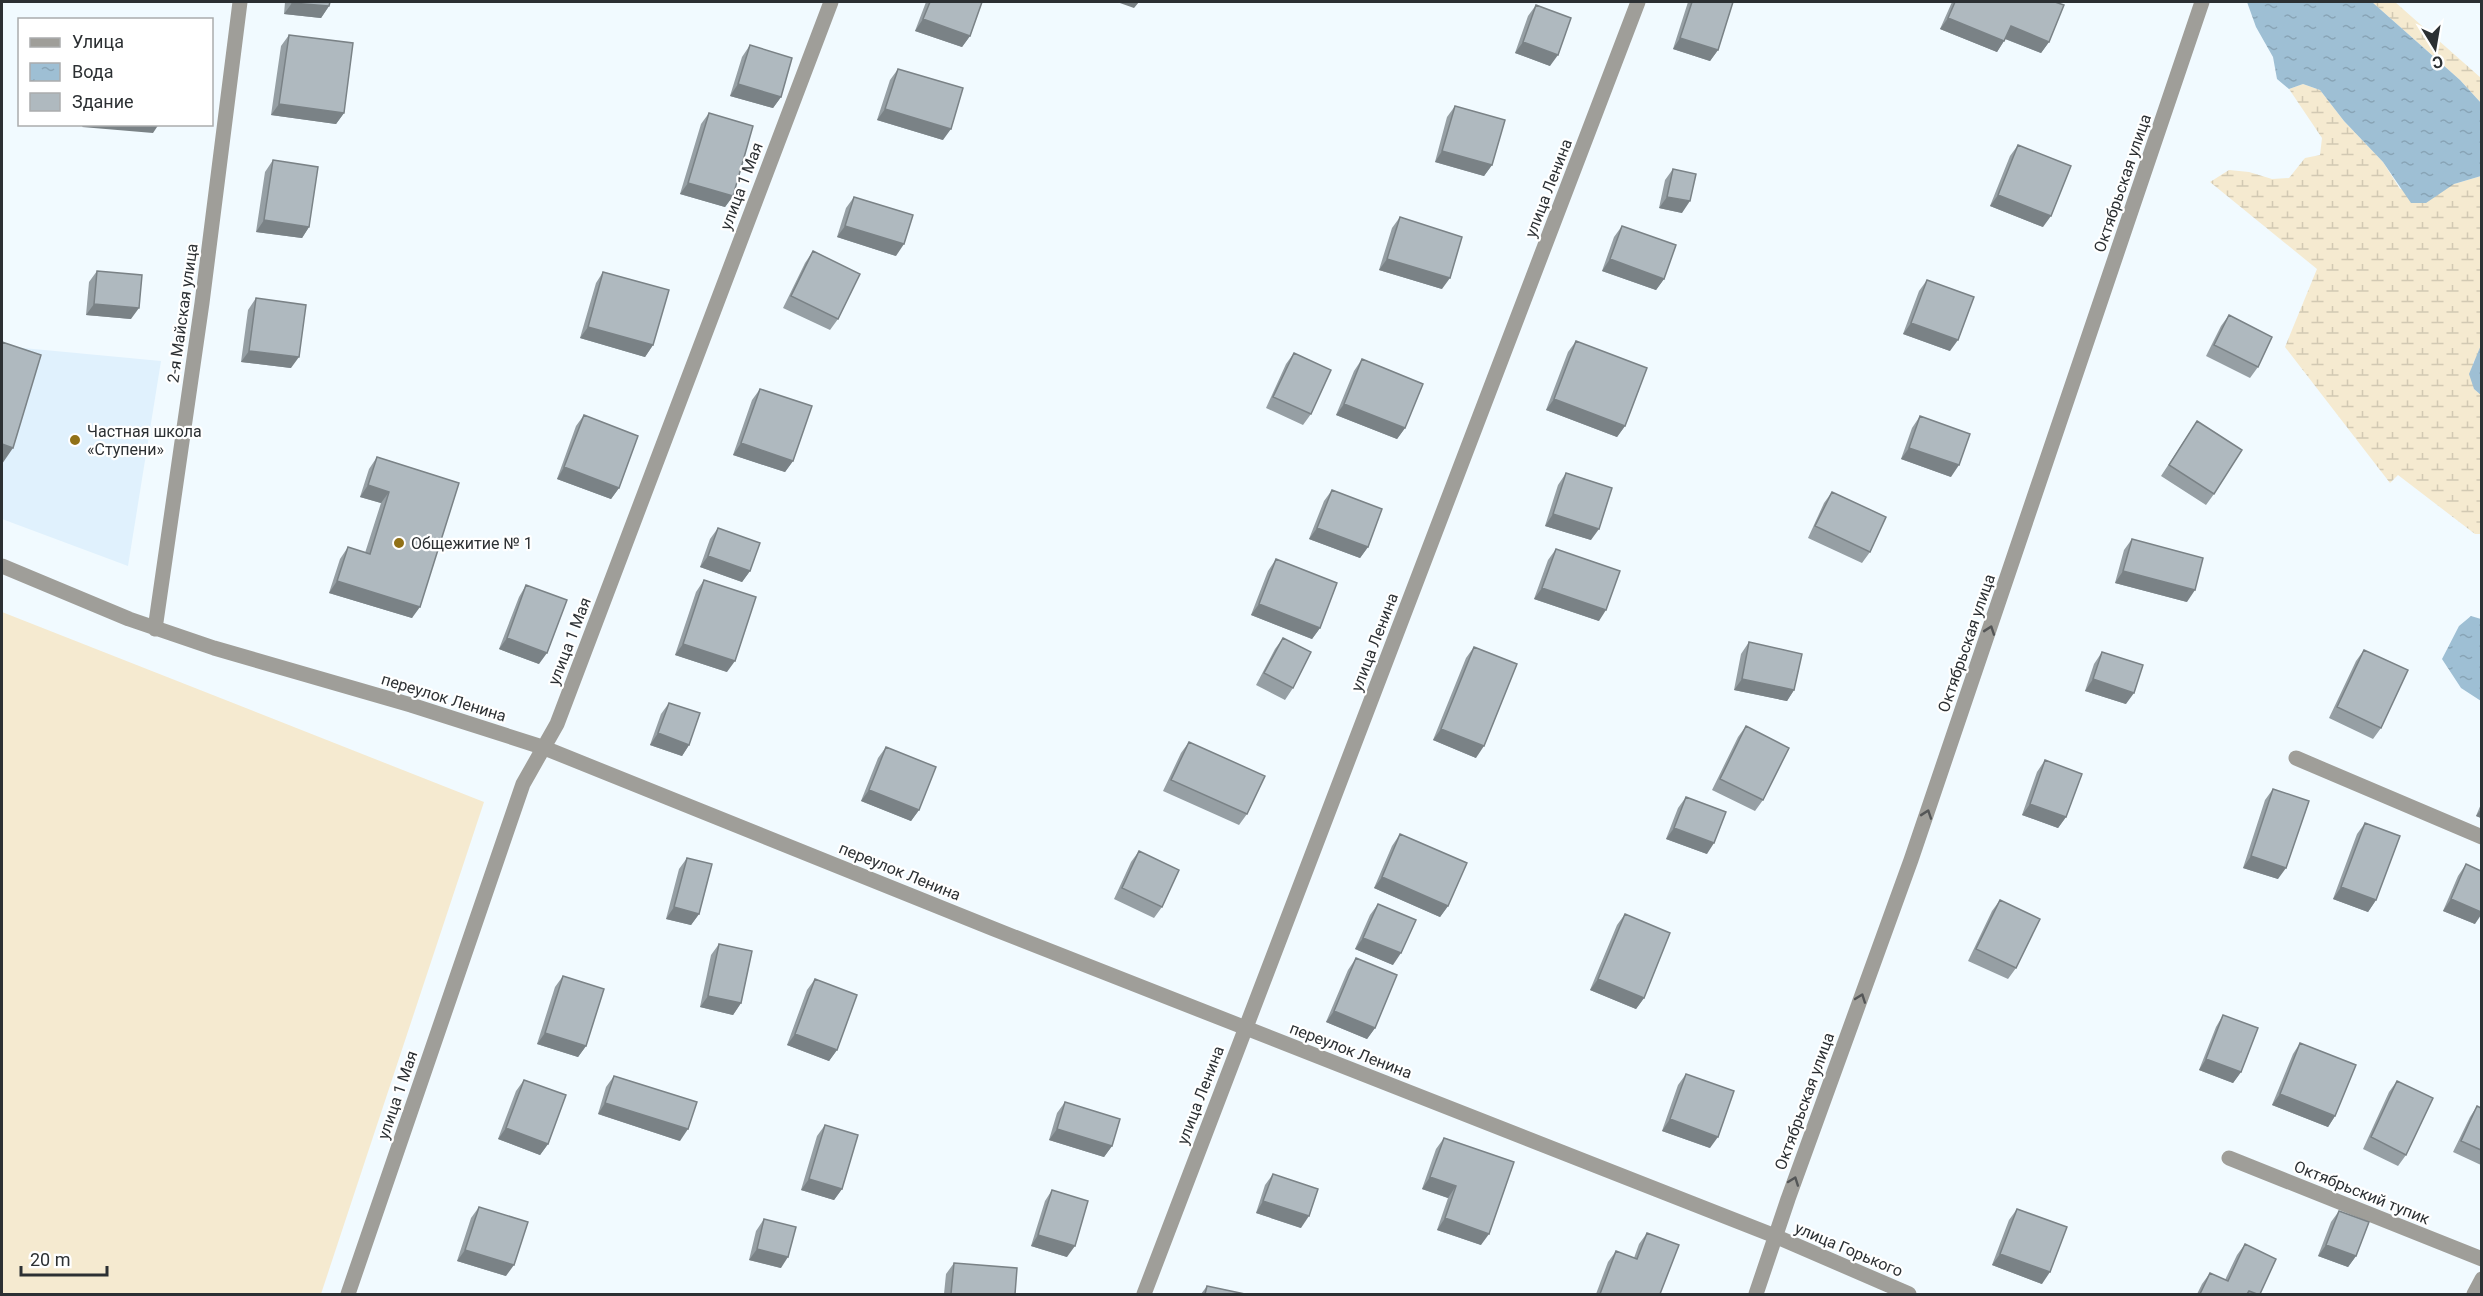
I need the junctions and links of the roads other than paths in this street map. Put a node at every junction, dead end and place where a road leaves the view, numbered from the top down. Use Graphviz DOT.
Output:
graph roads {
  1 [pos="240,2"];
  2 [pos="831,2"];
  3 [pos="1638,2"];
  4 [pos="2202,2"];
  5 [pos="2,566"];
  6 [pos="155,628"];
  7 [pos="542,747"];
  8 [pos="2296,758"];
  9 [pos="2481,837"];
  10 [pos="1245,1028"];
  11 [pos="2229,1158"];
  12 [pos="1775,1236"];
  13 [pos="2481,1259"];
  14 [pos="2481,1279"];
  15 [pos="348,1294"];
  16 [pos="1144,1294"];
  17 [pos="1756,1294"];
  18 [pos="1909,1294"];
  19 [pos="2474,1294"];
  1 -- 6 [label="street, 2-я Майская улица"];
  2 -- 7 [label="street, улица 1 Мая"];
  3 -- 10 [label="street, улица Ленина"];
  12 -- 4 [label="street, Октябрьская улица, one-way"];
  5 -- 6 [label="street, переулок Ленина"];
  6 -- 7 [label="street, переулок Ленина"];
  7 -- 10 [label="street, переулок Ленина"];
  7 -- 15 [label="street, улица 1 Мая"];
  8 -- 9 [label="street"];
  10 -- 12 [label="street, переулок Ленина"];
  10 -- 16 [label="street, улица Ленина"];
  11 -- 13 [label="street, Октябрьский тупик"];
  12 -- 17 [label="street, Октябрьская улица"];
  12 -- 18 [label="street, улица Горького"];
  14 -- 19 [label="street"];
}
